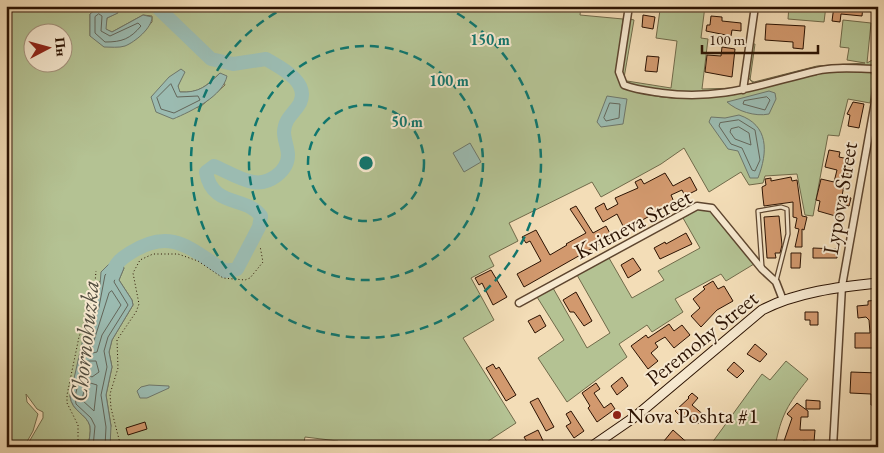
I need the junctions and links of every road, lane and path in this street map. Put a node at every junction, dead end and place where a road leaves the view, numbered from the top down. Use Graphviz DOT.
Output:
graph roads {
  1 [pos="629,6"];
  2 [pos="755,6"];
  3 [pos="878,70"];
  4 [pos="878,85"];
  5 [pos="743,90"];
  6 [pos="260,246"];
  7 [pos="762,269"];
  8 [pos="96,271"];
  9 [pos="776,282"];
  10 [pos="878,283"];
  11 [pos="842,286"];
  12 [pos="783,300"];
  13 [pos="518,303"];
  14 [pos="78,447"];
  15 [pos="121,447"];
  16 [pos="591,447"];
  17 [pos="834,447"];
  1 -- 5 [label="street"];
  2 -- 5 [label="street"];
  3 -- 5 [label="street"];
  4 -- 11 [label="street, Lypova Street"];
  6 -- 15 [label="path"];
  7 -- 9 [label="street, Kvitneva Street"];
  7 -- 9 [label="lane"];
  7 -- 13 [label="street, Kvitneva Street"];
  8 -- 14 [label="path"];
  9 -- 12 [label="street, Kvitneva Street"];
  10 -- 11 [label="main road, Peremohy Street"];
  11 -- 12 [label="main road, Peremohy Street"];
  11 -- 17 [label="street, Lypova Street"];
  12 -- 16 [label="main road, Peremohy Street"];
}
